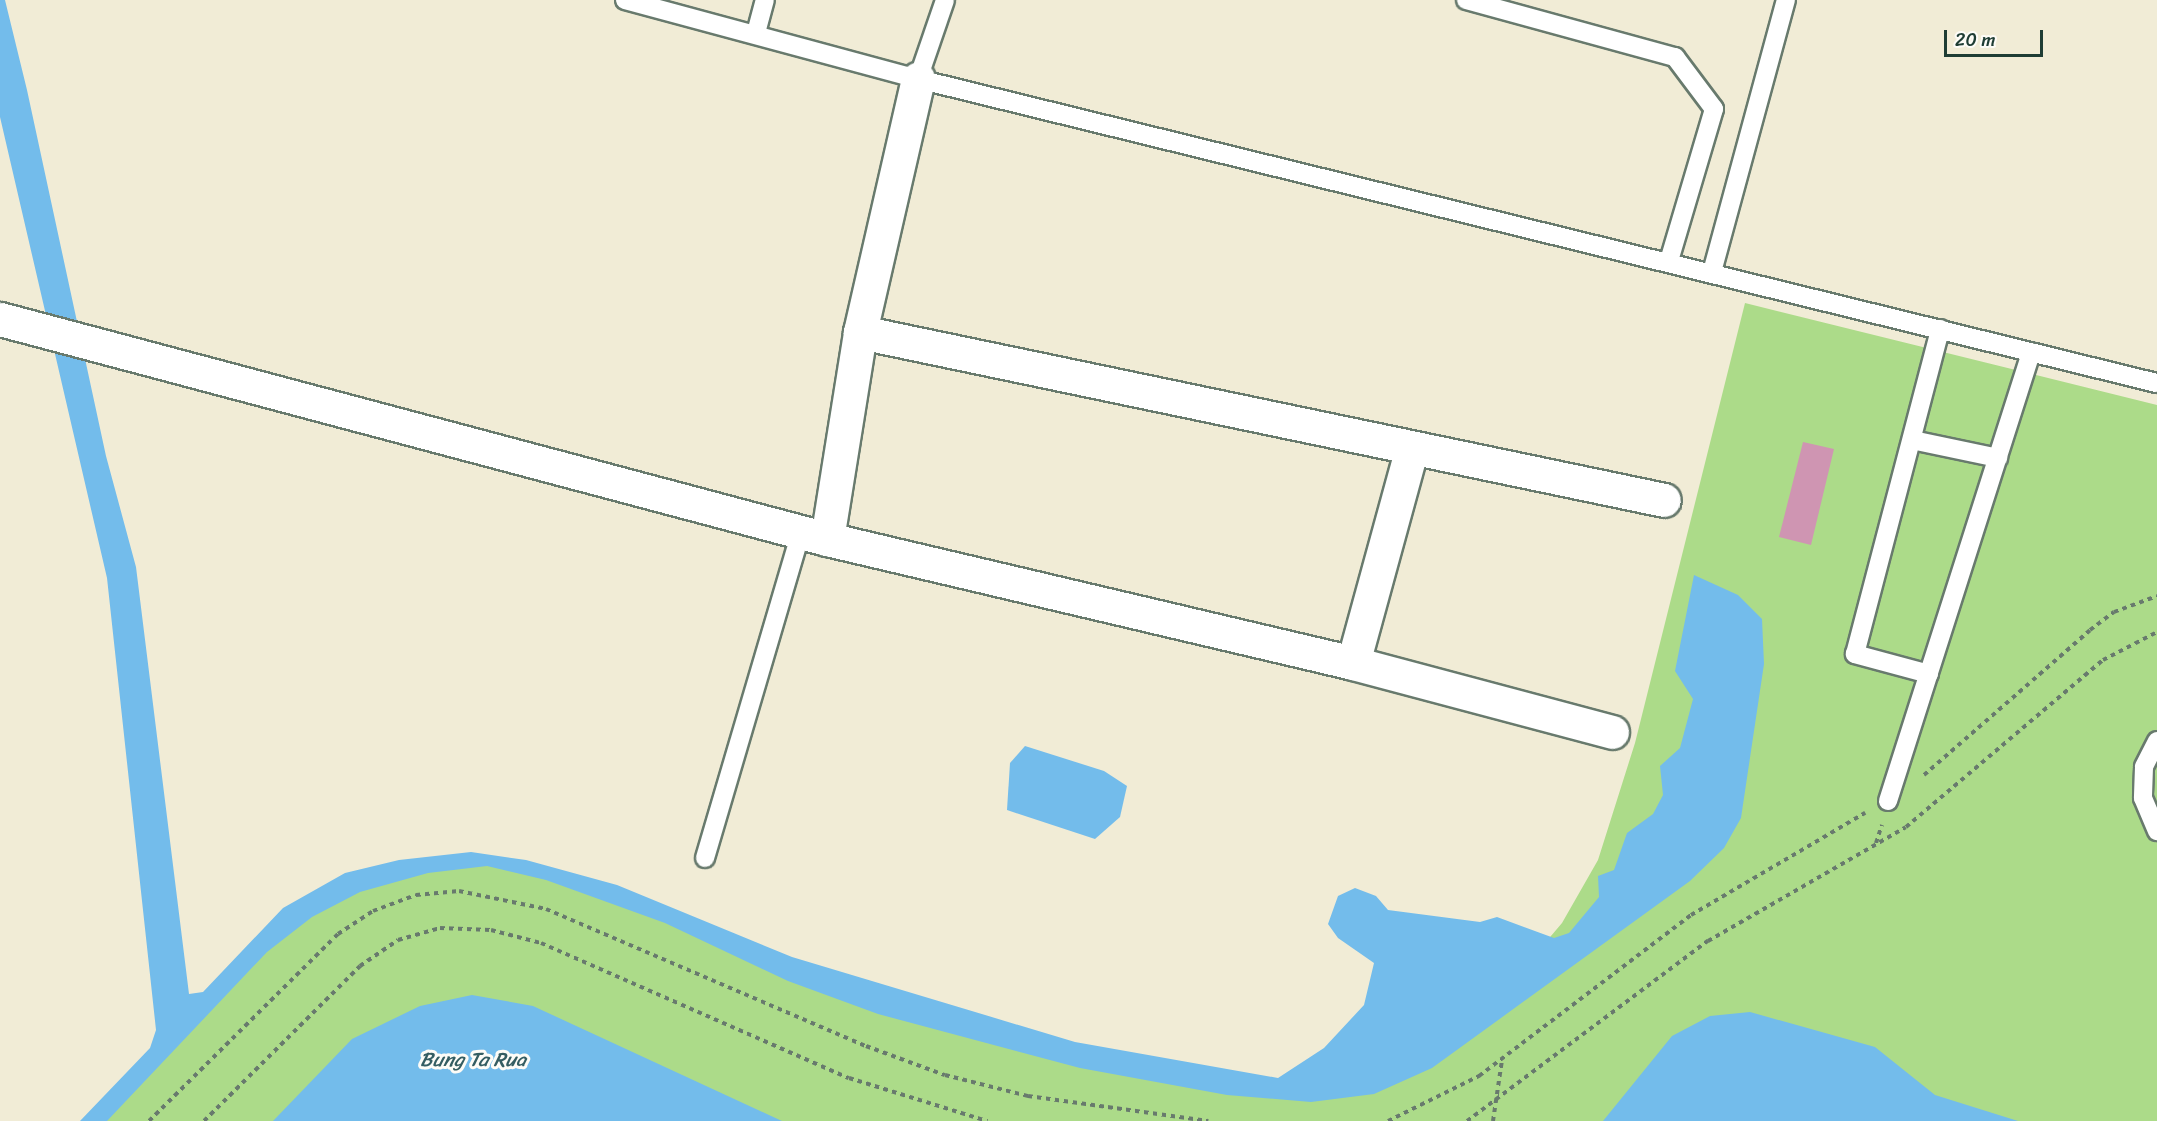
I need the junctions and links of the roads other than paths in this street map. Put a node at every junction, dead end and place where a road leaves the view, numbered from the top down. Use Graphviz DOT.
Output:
graph roads {
  1 [pos="625,0"];
  2 [pos="765,0"];
  3 [pos="945,0"];
  4 [pos="1466,0"];
  5 [pos="1786,0"];
  6 [pos="756,33"];
  7 [pos="918,79"];
  8 [pos="1669,261"];
  9 [pos="1712,272"];
  10 [pos="0,319"];
  11 [pos="1940,329"];
  12 [pos="860,332"];
  13 [pos="2031,352"];
  14 [pos="2157,383"];
  15 [pos="1912,440"];
  16 [pos="1412,448"];
  17 [pos="1998,459"];
  18 [pos="1664,500"];
  19 [pos="814,535"];
  20 [pos="1353,663"];
  21 [pos="1929,674"];
  22 [pos="1612,732"];
  23 [pos="2157,740"];
  24 [pos="1888,801"];
  25 [pos="2157,831"];
  26 [pos="705,858"];
  1 -- 6 [label="lane"];
  2 -- 6 [label="lane"];
  3 -- 7 [label="lane"];
  4 -- 8 [label="lane"];
  5 -- 9 [label="lane"];
  6 -- 7 [label="lane"];
  7 -- 8 [label="lane"];
  7 -- 12 [label="street"];
  8 -- 9 [label="lane"];
  9 -- 11 [label="lane"];
  10 -- 19 [label="street"];
  11 -- 13 [label="lane"];
  11 -- 15 [label="lane"];
  12 -- 16 [label="street"];
  12 -- 19 [label="street"];
  13 -- 14 [label="lane"];
  13 -- 17 [label="lane"];
  15 -- 17 [label="lane"];
  15 -- 21 [label="lane"];
  16 -- 18 [label="street"];
  16 -- 20 [label="street"];
  17 -- 21 [label="lane"];
  19 -- 20 [label="street"];
  19 -- 26 [label="lane"];
  20 -- 22 [label="street"];
  21 -- 24 [label="lane"];
  23 -- 25 [label="lane"];
}
